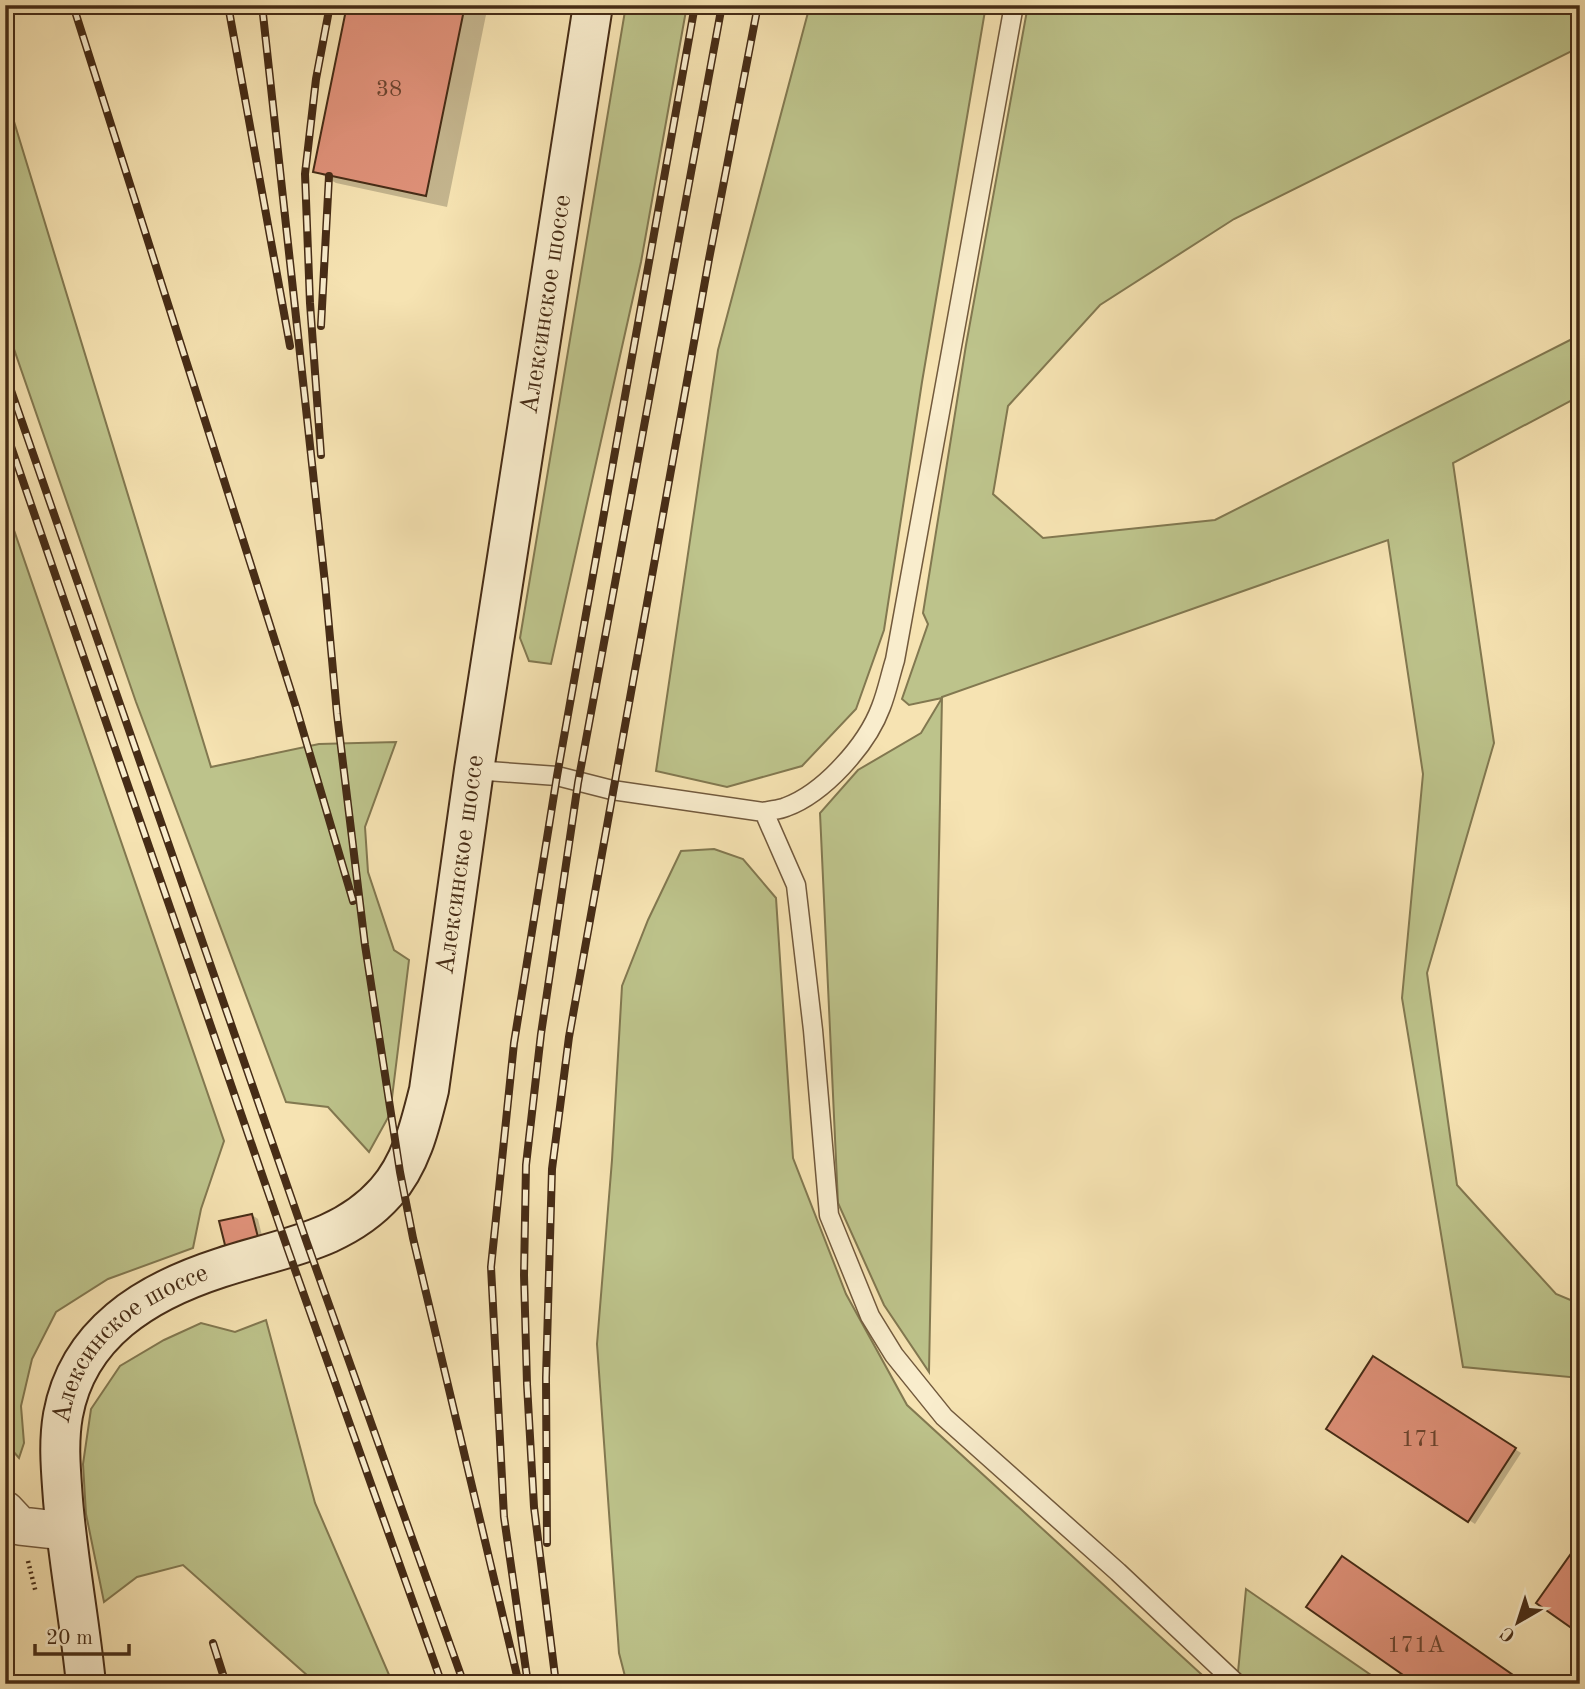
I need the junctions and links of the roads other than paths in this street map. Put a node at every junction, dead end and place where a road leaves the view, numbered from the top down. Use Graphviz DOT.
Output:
graph roads {
  1 [pos="593,5"];
  2 [pos="1014,5"];
  3 [pos="474,770"];
  4 [pos="764,812"];
  5 [pos="5,1510"];
  6 [pos="65,1531"];
  7 [pos="86,1684"];
  8 [pos="1237,1684"];
  1 -- 3 [label="main road, Алексинское шоссе"];
  2 -- 4 [label="lane"];
  3 -- 4 [label="lane"];
  3 -- 6 [label="main road, Алексинское шоссе"];
  4 -- 8 [label="lane"];
  5 -- 6 [label="street"];
  6 -- 7 [label="main road, Алексинское шоссе"];
}
